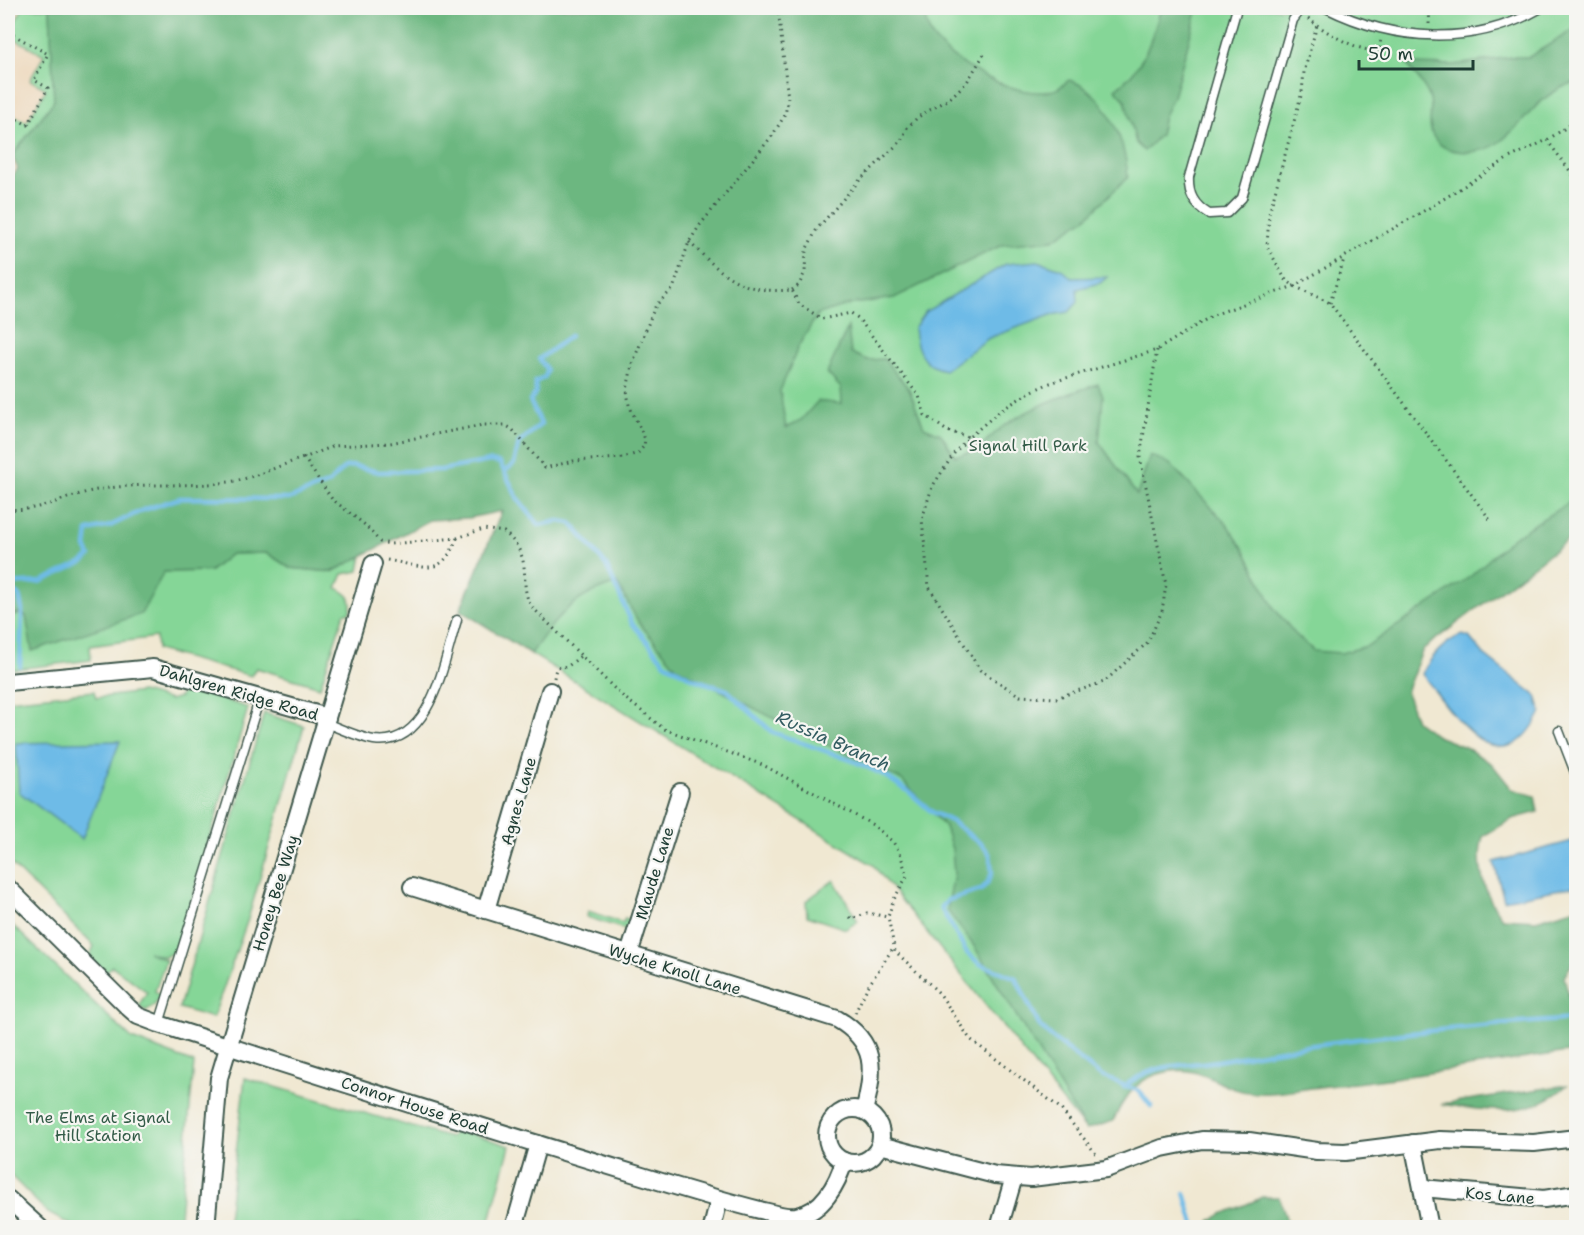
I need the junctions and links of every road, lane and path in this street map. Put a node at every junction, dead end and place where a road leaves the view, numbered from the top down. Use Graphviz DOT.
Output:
graph roads {
  1 [pos="778,8"];
  2 [pos="1237,8"];
  3 [pos="1326,8"];
  4 [pos="1430,8"];
  5 [pos="1541,8"];
  6 [pos="1301,10"];
  7 [pos="1430,17"];
  8 [pos="1317,25"];
  9 [pos="1382,29"];
  10 [pos="8,32"];
  11 [pos="986,51"];
  12 [pos="1576,121"];
  13 [pos="8,127"];
  14 [pos="1547,140"];
  15 [pos="1576,179"];
  16 [pos="689,242"];
  17 [pos="1344,257"];
  18 [pos="1294,286"];
  19 [pos="792,290"];
  20 [pos="1330,303"];
  21 [pos="1157,350"];
  22 [pos="969,437"];
  23 [pos="304,458"];
  24 [pos="8,509"];
  25 [pos="1491,521"];
  26 [pos="457,538"];
  27 [pos="380,562"];
  28 [pos="457,620"];
  29 [pos="582,655"];
  30 [pos="8,682"];
  31 [pos="550,691"];
  32 [pos="260,697"];
  33 [pos="326,720"];
  34 [pos="1559,731"];
  35 [pos="1576,775"];
  36 [pos="680,792"];
  37 [pos="412,887"];
  38 [pos="8,888"];
  39 [pos="486,910"];
  40 [pos="850,917"];
  41 [pos="888,917"];
  42 [pos="893,948"];
  43 [pos="629,954"];
  44 [pos="159,1024"];
  45 [pos="849,1026"];
  46 [pos="229,1046"];
  47 [pos="864,1111"];
  48 [pos="1576,1138"];
  49 [pos="1413,1143"];
  50 [pos="538,1144"];
  51 [pos="880,1145"];
  52 [pos="844,1161"];
  53 [pos="1106,1169"];
  54 [pos="1014,1177"];
  55 [pos="1422,1188"];
  56 [pos="1576,1194"];
  57 [pos="8,1198"];
  58 [pos="719,1200"];
  59 [pos="40,1227"];
  60 [pos="206,1227"];
  61 [pos="514,1227"];
  62 [pos="712,1227"];
  63 [pos="999,1227"];
  64 [pos="1430,1227"];
  1 -- 16 [label="path"];
  2 -- 6 [label="lane"];
  3 -- 9 [label="lane"];
  4 -- 7 [label="path"];
  5 -- 9 [label="lane"];
  6 -- 8 [label="path"];
  8 -- 9 [label="path"];
  8 -- 18 [label="path"];
  10 -- 13 [label="path"];
  11 -- 19 [label="path"];
  12 -- 14 [label="path"];
  14 -- 15 [label="path"];
  14 -- 17 [label="path"];
  16 -- 19 [label="path"];
  16 -- 23 [label="path"];
  17 -- 18 [label="path"];
  17 -- 20 [label="path"];
  18 -- 20 [label="path"];
  18 -- 21 [label="path"];
  19 -- 22 [label="path"];
  20 -- 25 [label="path"];
  21 -- 22 [label="path"];
  21 -- 22 [label="path"];
  23 -- 24 [label="path"];
  23 -- 26 [label="path"];
  26 -- 27 [label="path"];
  26 -- 29 [label="path"];
  27 -- 33 [label="street, Honey Bee Way"];
  28 -- 33 [label="lane"];
  29 -- 31 [label="path"];
  29 -- 41 [label="path"];
  30 -- 32 [label="street, Dahlgren Ridge Road"];
  31 -- 39 [label="street, Agnes Lane"];
  32 -- 33 [label="street, Dahlgren Ridge Road"];
  32 -- 44 [label="lane"];
  33 -- 46 [label="street, Honey Bee Way"];
  34 -- 35 [label="lane"];
  36 -- 43 [label="street, Maude Lane"];
  37 -- 39 [label="street, Wyche Knoll Lane"];
  38 -- 44 [label="street, Connor House Road"];
  39 -- 43 [label="street, Wyche Knoll Lane"];
  40 -- 41 [label="path"];
  41 -- 42 [label="path"];
  42 -- 45 [label="path"];
  42 -- 53 [label="path"];
  43 -- 45 [label="street, Wyche Knoll Lane"];
  44 -- 46 [label="street, Connor House Road"];
  45 -- 47 [label="street, Wyche Knoll Lane"];
  46 -- 50 [label="street, Connor House Road"];
  46 -- 60 [label="street, Honey Bee Way"];
  47 -- 51 [label="street"];
  47 -- 52 [label="street"];
  48 -- 49 [label="street"];
  49 -- 53 [label="street"];
  49 -- 55 [label="street"];
  50 -- 58 [label="street, Connor House Road"];
  50 -- 61 [label="street"];
  51 -- 52 [label="street"];
  51 -- 54 [label="street"];
  52 -- 58 [label="street, Connor House Road"];
  53 -- 54 [label="street"];
  54 -- 63 [label="street"];
  55 -- 56 [label="street, Kos Lane"];
  55 -- 64 [label="street"];
  57 -- 59 [label="street"];
  58 -- 62 [label="street"];
}
